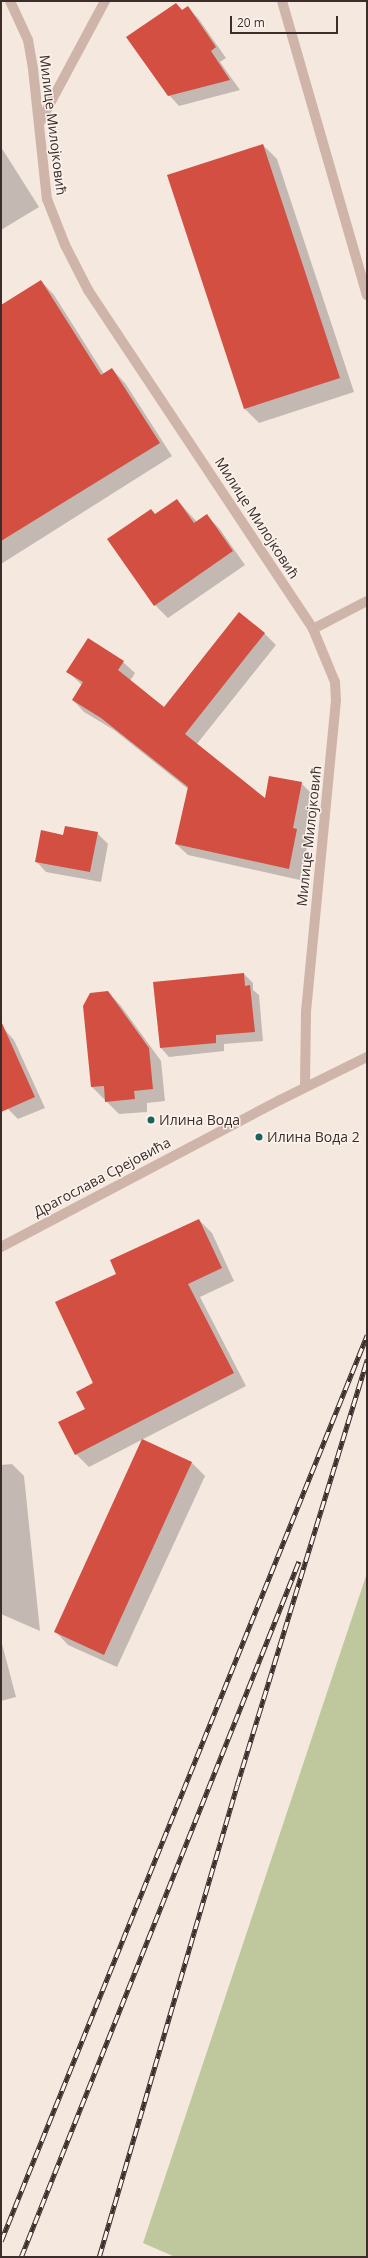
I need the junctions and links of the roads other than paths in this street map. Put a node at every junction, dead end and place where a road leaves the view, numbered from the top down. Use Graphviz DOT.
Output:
graph roads {
  1 [pos="10,1"];
  2 [pos="105,1"];
  3 [pos="282,1"];
  4 [pos="39,125"];
  5 [pos="367,295"];
  6 [pos="367,601"];
  7 [pos="313,628"];
  8 [pos="367,1057"];
  9 [pos="305,1087"];
  10 [pos="1,1247"];
  1 -- 4 [label="street, Милице Милојковић"];
  2 -- 4 [label="street"];
  3 -- 5 [label="street"];
  4 -- 7 [label="street, Милице Милојковић"];
  6 -- 7 [label="street"];
  7 -- 9 [label="street, Милице Милојковић"];
  8 -- 9 [label="street, Драгослава Срејовића"];
  9 -- 10 [label="street, Драгослава Срејовића"];
}
